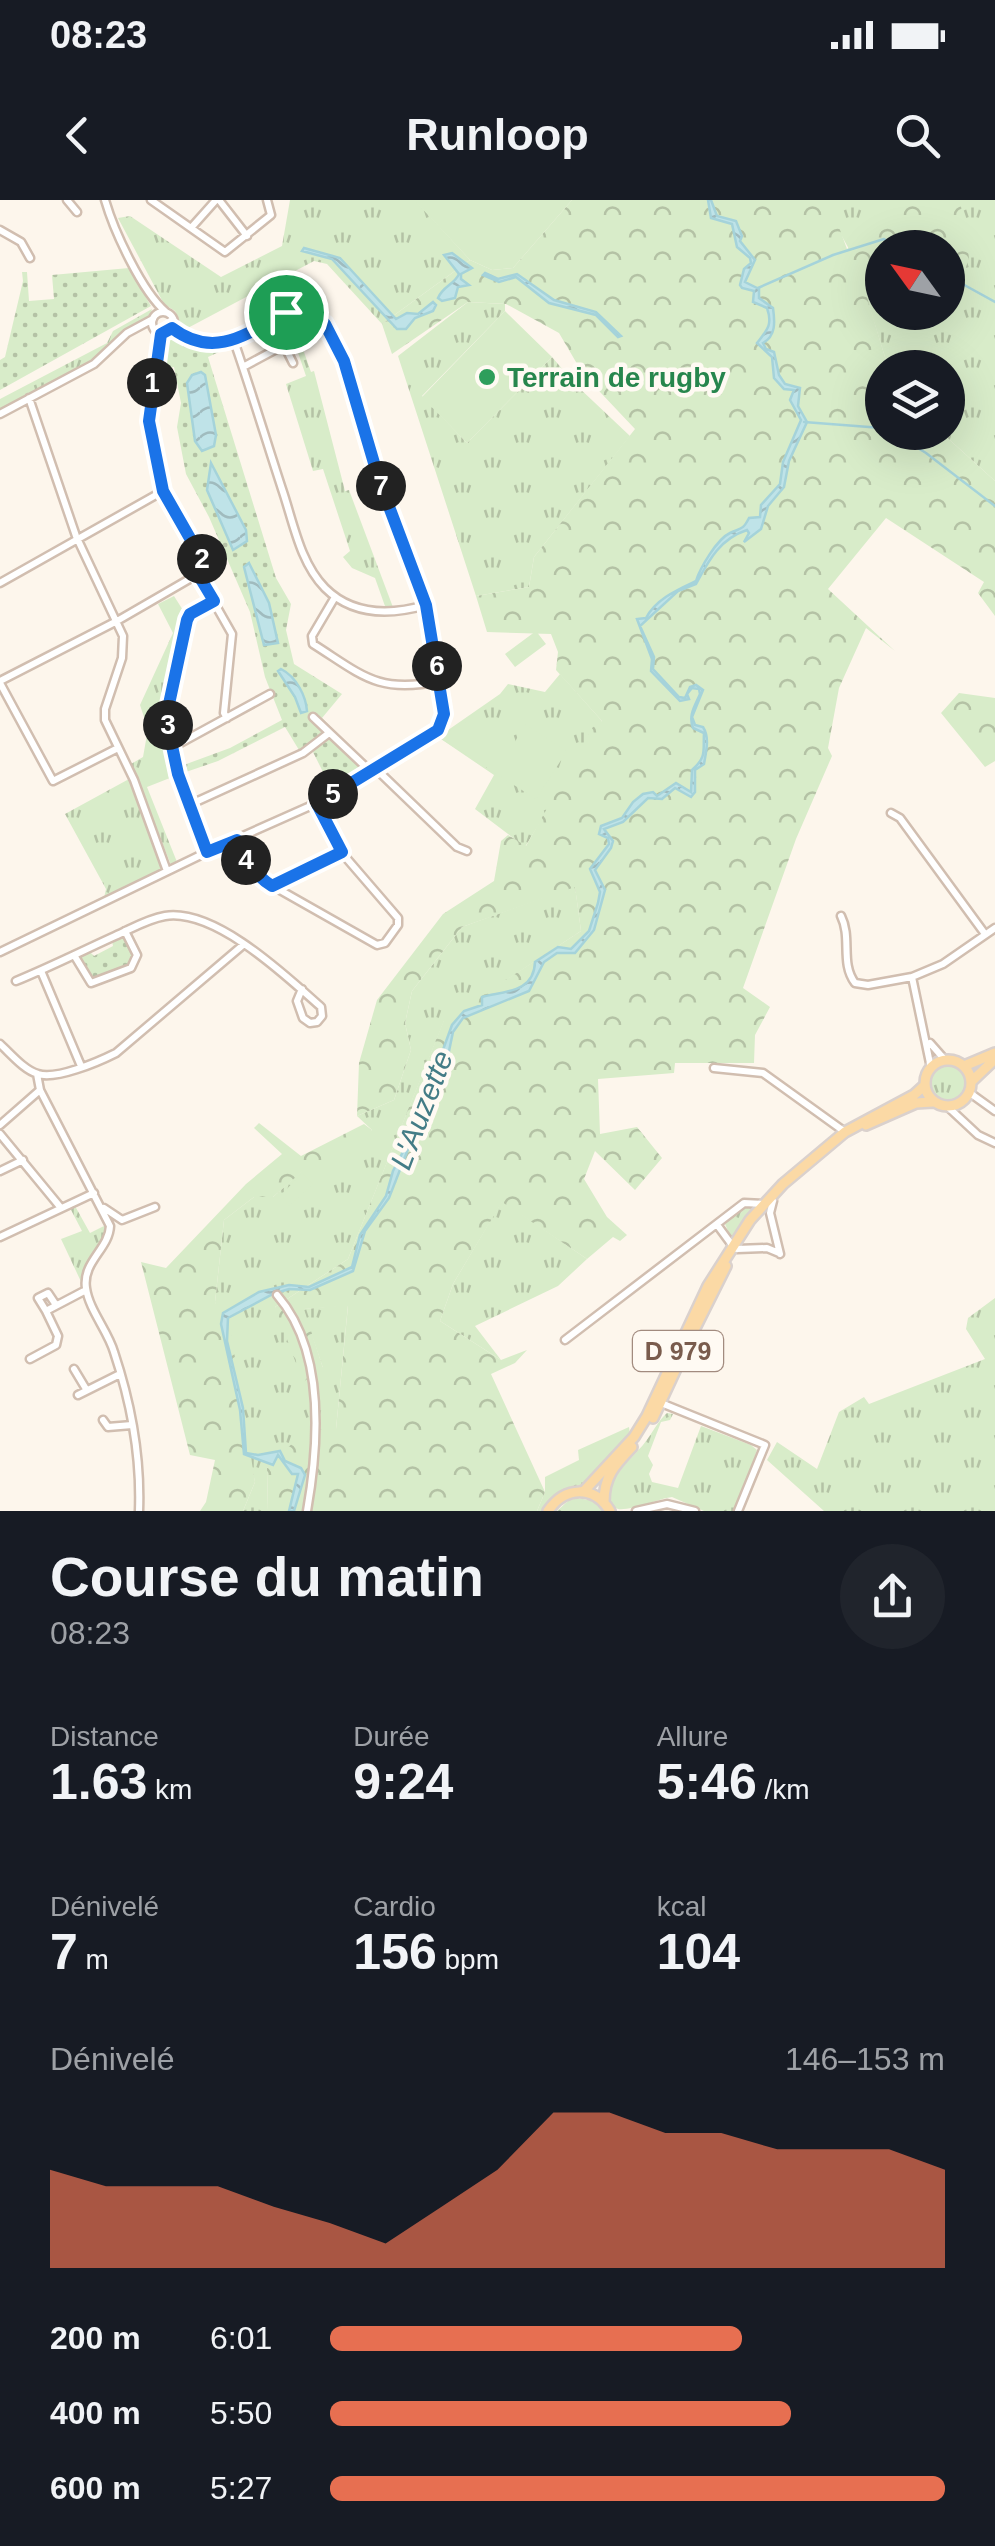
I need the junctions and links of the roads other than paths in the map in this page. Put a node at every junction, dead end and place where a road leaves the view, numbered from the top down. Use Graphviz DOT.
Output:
graph roads {
  1 [pos="67,200"];
  2 [pos="105,200"];
  3 [pos="151,200"];
  4 [pos="218,200"];
  5 [pos="266,200"];
  6 [pos="77,212"];
  7 [pos="191,228"];
  8 [pos="0,230"];
  9 [pos="247,236"];
  10 [pos="30,258"];
  11 [pos="156,304"];
  12 [pos="166,312"];
  13 [pos="154,317"];
  14 [pos="139,327"];
  15 [pos="172,328"];
  16 [pos="158,331"];
  17 [pos="234,341"];
  18 [pos="293,363"];
  19 [pos="243,367"];
  20 [pos="29,398"];
  21 [pos="0,414"];
  22 [pos="163,491"];
  23 [pos="78,540"];
  24 [pos="202,573"];
  25 [pos="0,583"];
  26 [pos="335,597"];
  27 [pos="214,601"];
  28 [pos="426,605"];
  29 [pos="117,621"];
  30 [pos="439,681"];
  31 [pos="0,682"];
  32 [pos="270,694"];
  33 [pos="313,717"];
  34 [pos="227,718"];
  35 [pos="329,733"];
  36 [pos="173,747"];
  37 [pos="118,748"];
  38 [pos="372,770"];
  39 [pos="189,804"];
  40 [pos="317,804"];
  41 [pos="891,813"];
  42 [pos="237,840"];
  43 [pos="466,851"];
  44 [pos="207,852"];
  45 [pos="342,852"];
  46 [pos="168,871"];
  47 [pos="272,886"];
  48 [pos="840,916"];
  49 [pos="995,928"];
  50 [pos="126,931"];
  51 [pos="985,934"];
  52 [pos="243,945"];
  53 [pos="0,952"];
  54 [pos="74,955"];
  55 [pos="40,971"];
  56 [pos="912,977"];
  57 [pos="16,981"];
  58 [pos="302,990"];
  59 [pos="926,1038"];
  60 [pos="0,1044"];
  61 [pos="995,1056"];
  62 [pos="945,1060"];
  63 [pos="81,1066"];
  64 [pos="964,1066"];
  65 [pos="714,1068"];
  66 [pos="931,1068"];
  67 [pos="37,1074"];
  68 [pos="972,1080"];
  69 [pos="925,1085"];
  70 [pos="40,1090"];
  71 [pos="970,1093"];
  72 [pos="934,1102"];
  73 [pos="948,1107"];
  74 [pos="995,1112"];
  75 [pos="0,1124"];
  76 [pos="845,1132"];
  77 [pos="0,1134"];
  78 [pos="995,1134"];
  79 [pos="986,1140"];
  80 [pos="995,1143"];
  81 [pos="24,1160"];
  82 [pos="0,1171"];
  83 [pos="94,1193"];
  84 [pos="768,1203"];
  85 [pos="99,1204"];
  86 [pos="156,1207"];
  87 [pos="62,1208"];
  88 [pos="718,1226"];
  89 [pos="0,1237"];
  90 [pos="734,1247"];
  91 [pos="86,1290"];
  92 [pos="276,1295"];
  93 [pos="56,1305"];
  94 [pos="46,1311"];
  95 [pos="565,1340"];
  96 [pos="30,1359"];
  97 [pos="74,1369"];
  98 [pos="120,1374"];
  99 [pos="661,1403"];
  100 [pos="103,1420"];
  101 [pos="132,1424"];
  102 [pos="584,1491"];
  103 [pos="607,1506"];
  104 [pos="652,1506"];
  105 [pos="138,1511"];
  106 [pos="306,1511"];
  107 [pos="548,1511"];
  108 [pos="636,1511"];
  109 [pos="644,1511"];
  110 [pos="695,1511"];
  111 [pos="738,1511"];
  1 -- 6 [label="street"];
  2 -- 11 [label="street"];
  3 -- 7 [label="street"];
  4 -- 7 [label="street"];
  4 -- 9 [label="street"];
  5 -- 9 [label="street"];
  7 -- 9 [label="street"];
  8 -- 10 [label="street"];
  11 -- 12 [label="street"];
  11 -- 13 [label="street"];
  12 -- 13 [label="street"];
  12 -- 15 [label="street"];
  13 -- 14 [label="street"];
  13 -- 16 [label="street"];
  14 -- 16 [label="street"];
  14 -- 20 [label="street"];
  15 -- 16 [label="street"];
  15 -- 17 [label="street"];
  16 -- 22 [label="street"];
  17 -- 19 [label="street"];
  17 -- 28 [label="street"];
  18 -- 19 [label="street"];
  19 -- 26 [label="street"];
  20 -- 21 [label="street"];
  20 -- 23 [label="street"];
  22 -- 23 [label="street"];
  22 -- 24 [label="street"];
  23 -- 25 [label="street"];
  23 -- 29 [label="street"];
  24 -- 27 [label="street"];
  24 -- 29 [label="street"];
  26 -- 28 [label="street"];
  26 -- 30 [label="street"];
  27 -- 34 [label="street"];
  27 -- 36 [label="street"];
  28 -- 30 [label="street"];
  29 -- 31 [label="street"];
  29 -- 37 [label="street"];
  30 -- 38 [label="street"];
  31 -- 37 [label="street"];
  32 -- 34 [label="street"];
  33 -- 35 [label="street"];
  34 -- 36 [label="street"];
  35 -- 38 [label="street"];
  35 -- 39 [label="street"];
  36 -- 39 [label="street"];
  37 -- 46 [label="street"];
  38 -- 40 [label="street"];
  38 -- 43 [label="street"];
  39 -- 44 [label="street"];
  40 -- 42 [label="street"];
  40 -- 45 [label="street"];
  41 -- 51 [label="street"];
  42 -- 44 [label="street"];
  42 -- 47 [label="street"];
  44 -- 46 [label="street"];
  45 -- 47 [label="street"];
  45 -- 47 [label="street"];
  46 -- 53 [label="street"];
  48 -- 56 [label="street"];
  49 -- 51 [label="street"];
  50 -- 52 [label="street"];
  50 -- 54 [label="street"];
  50 -- 54 [label="street"];
  51 -- 56 [label="street"];
  52 -- 58 [label="street"];
  52 -- 63 [label="street"];
  54 -- 55 [label="street"];
  55 -- 57 [label="street"];
  55 -- 63 [label="street"];
  56 -- 59 [label="street"];
  58 -- 58 [label="street"];
  59 -- 62 [label="street"];
  59 -- 66 [label="street"];
  60 -- 67 [label="street"];
  61 -- 64 [label="main road"];
  61 -- 68 [label="main road"];
  62 -- 64 [label="main road"];
  62 -- 66 [label="main road"];
  63 -- 67 [label="street"];
  64 -- 68 [label="main road"];
  65 -- 76 [label="street"];
  66 -- 69 [label="main road"];
  67 -- 70 [label="street"];
  68 -- 71 [label="main road"];
  69 -- 72 [label="main road"];
  69 -- 76 [label="main road, D 979"];
  70 -- 75 [label="street"];
  70 -- 83 [label="street"];
  71 -- 73 [label="main road"];
  71 -- 74 [label="street"];
  72 -- 73 [label="main road"];
  72 -- 84 [label="main road, D 979"];
  73 -- 79 [label="street"];
  76 -- 84 [label="main road, D 979"];
  77 -- 81 [label="street"];
  78 -- 79 [label="street"];
  79 -- 80 [label="street"];
  81 -- 82 [label="street"];
  81 -- 87 [label="street"];
  83 -- 85 [label="street"];
  83 -- 87 [label="street"];
  84 -- 88 [label="street"];
  84 -- 90 [label="main road, D 979"];
  84 -- 90 [label="street"];
  85 -- 86 [label="street"];
  85 -- 91 [label="street"];
  87 -- 89 [label="street"];
  88 -- 90 [label="street"];
  88 -- 95 [label="street"];
  90 -- 99 [label="main road, D 979"];
  90 -- 102 [label="main road, D 979"];
  91 -- 93 [label="street"];
  91 -- 98 [label="street"];
  92 -- 106 [label="street"];
  93 -- 94 [label="street"];
  93 -- 94 [label="street"];
  94 -- 96 [label="street"];
  97 -- 98 [label="street"];
  98 -- 101 [label="street"];
  99 -- 103 [label="main road, D 979"];
  99 -- 111 [label="street"];
  100 -- 101 [label="street"];
  101 -- 105 [label="street"];
  102 -- 103 [label="main road"];
  102 -- 107 [label="main road"];
  104 -- 108 [label="street"];
  104 -- 109 [label="street"];
  104 -- 110 [label="street"];
}
